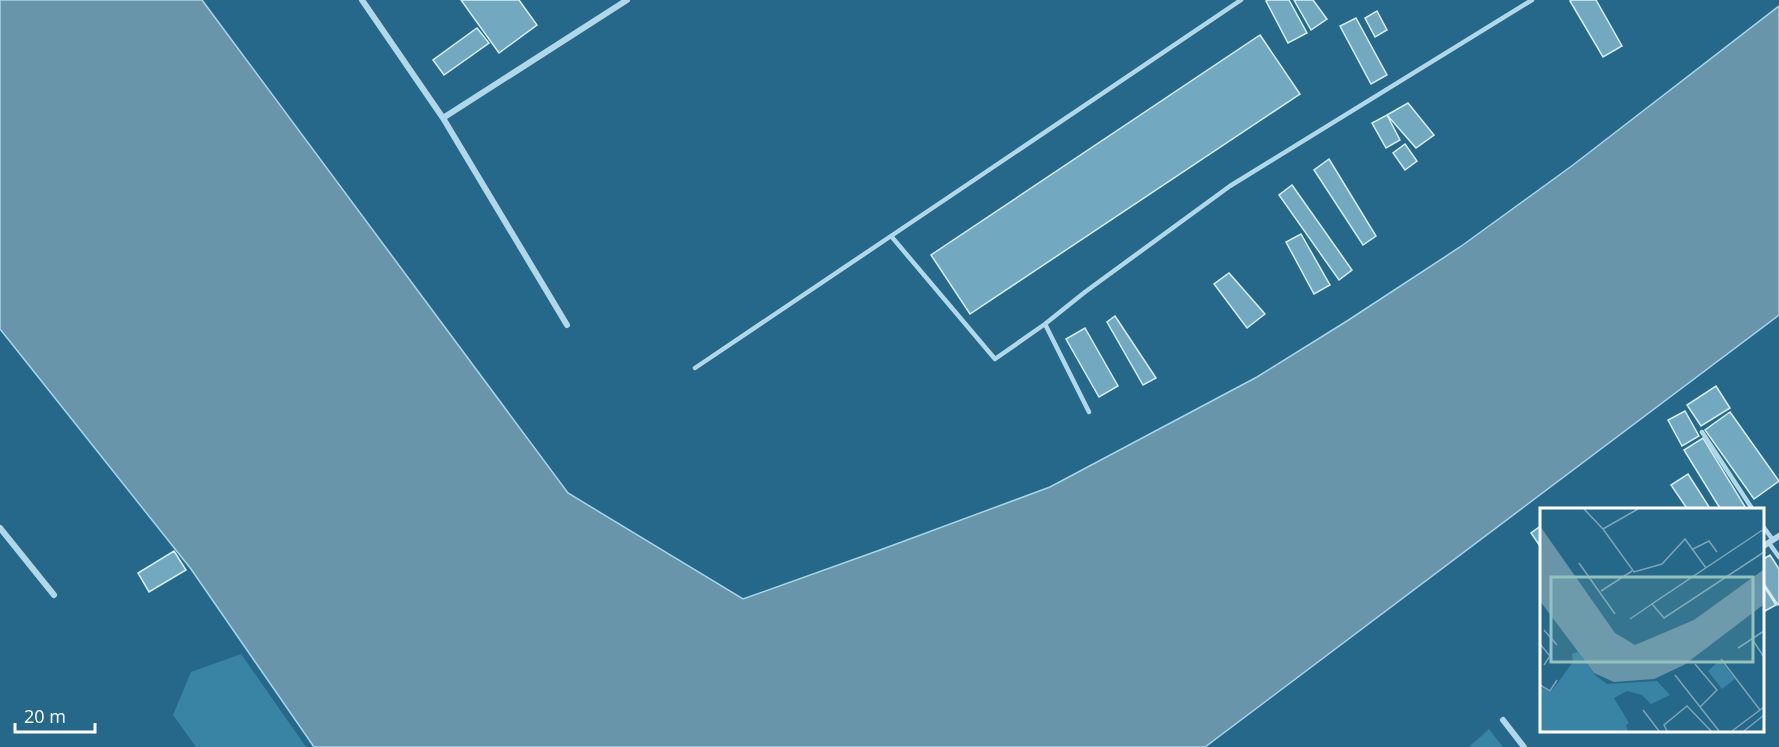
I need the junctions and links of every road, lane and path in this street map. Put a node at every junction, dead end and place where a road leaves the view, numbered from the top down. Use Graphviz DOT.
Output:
graph roads {
  1 [pos="362,0"];
  2 [pos="627,0"];
  3 [pos="1241,0"];
  4 [pos="1532,0"];
  5 [pos="443,117"];
  6 [pos="891,236"];
  7 [pos="1045,324"];
  8 [pos="567,325"];
  9 [pos="695,368"];
  10 [pos="1089,412"];
  11 [pos="1702,432"];
  12 [pos="1752,508"];
  13 [pos="0,528"];
  14 [pos="1764,528"];
  15 [pos="1774,540"];
  16 [pos="1779,557"];
  17 [pos="54,595"];
  18 [pos="1503,720"];
  19 [pos="1524,747"];
  1 -- 5 [label="street"];
  2 -- 5 [label="street"];
  3 -- 6 [label="lane"];
  4 -- 7 [label="lane"];
  5 -- 8 [label="street"];
  6 -- 7 [label="lane"];
  6 -- 9 [label="lane"];
  7 -- 10 [label="lane"];
  11 -- 12 [label="lane"];
  13 -- 17 [label="street"];
  14 -- 15 [label="lane"];
  15 -- 16 [label="lane"];
  18 -- 19 [label="street"];
}
